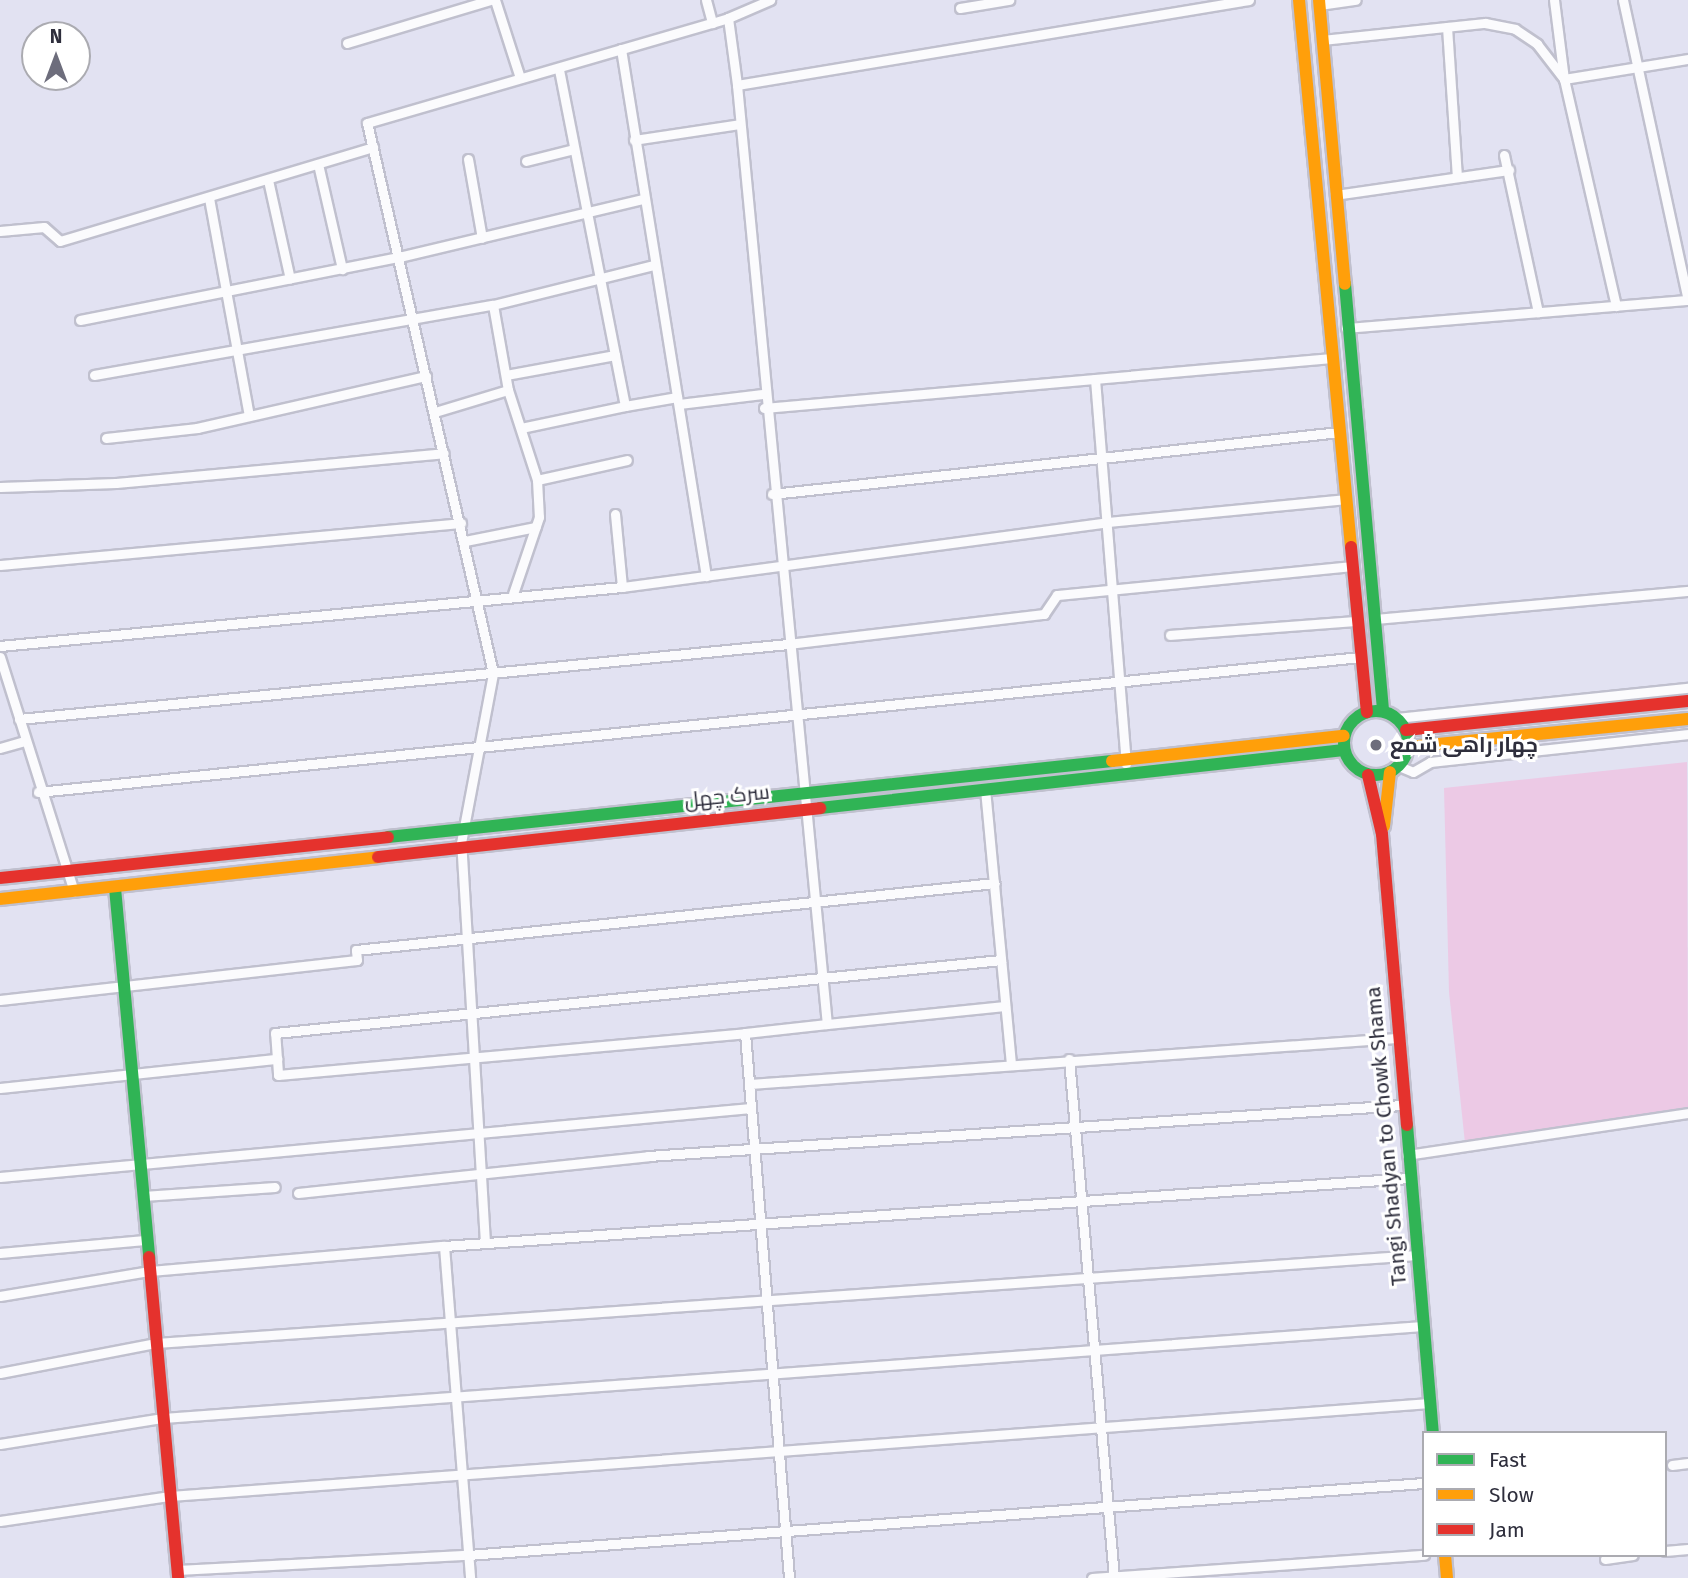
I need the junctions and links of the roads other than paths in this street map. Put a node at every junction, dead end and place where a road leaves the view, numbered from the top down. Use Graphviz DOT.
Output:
graph roads {
  1 [pos="489,0"];
  2 [pos="495,0"];
  3 [pos="706,0"];
  4 [pos="770,0"];
  5 [pos="1009,0"];
  6 [pos="1249,0"];
  7 [pos="1298,0"];
  8 [pos="1356,0"];
  9 [pos="1554,0"];
  10 [pos="1623,0"];
  11 [pos="1319,2"];
  12 [pos="960,8"];
  13 [pos="728,19"];
  14 [pos="712,23"];
  15 [pos="1447,27"];
  16 [pos="1322,40"];
  17 [pos="347,43"];
  18 [pos="621,49"];
  19 [pos="1688,59"];
  20 [pos="1635,65"];
  21 [pos="559,69"];
  22 [pos="520,78"];
  23 [pos="1564,79"];
  24 [pos="737,85"];
  25 [pos="740,124"];
  26 [pos="634,140"];
  27 [pos="373,148"];
  28 [pos="573,149"];
  29 [pos="1504,155"];
  30 [pos="468,159"];
  31 [pos="526,161"];
  32 [pos="317,164"];
  33 [pos="1509,170"];
  34 [pos="1457,177"];
  35 [pos="268,180"];
  36 [pos="1335,195"];
  37 [pos="209,198"];
  38 [pos="642,199"];
  39 [pos="585,213"];
  40 [pos="0,231"];
  41 [pos="482,237"];
  42 [pos="398,257"];
  43 [pos="653,265"];
  44 [pos="342,269"];
  45 [pos="290,279"];
  46 [pos="601,279"];
  47 [pos="228,292"];
  48 [pos="1688,300"];
  49 [pos="493,304"];
  50 [pos="1616,306"];
  51 [pos="1538,312"];
  52 [pos="80,320"];
  53 [pos="413,320"];
  54 [pos="1346,328"];
  55 [pos="238,354"];
  56 [pos="615,355"];
  57 [pos="1332,358"];
  58 [pos="94,375"];
  59 [pos="426,376"];
  60 [pos="506,376"];
  61 [pos="1095,379"];
  62 [pos="508,390"];
  63 [pos="762,394"];
  64 [pos="678,400"];
  65 [pos="625,406"];
  66 [pos="764,408"];
  67 [pos="435,412"];
  68 [pos="249,415"];
  69 [pos="521,428"];
  70 [pos="1339,432"];
  71 [pos="106,438"];
  72 [pos="444,453"];
  73 [pos="1103,456"];
  74 [pos="627,460"];
  75 [pos="537,480"];
  76 [pos="0,487"];
  77 [pos="772,494"];
  78 [pos="1345,499"];
  79 [pos="615,514"];
  80 [pos="1107,522"];
  81 [pos="461,523"];
  82 [pos="536,527"];
  83 [pos="465,541"];
  84 [pos="0,565"];
  85 [pos="1352,566"];
  86 [pos="780,567"];
  87 [pos="706,576"];
  88 [pos="622,587"];
  89 [pos="1112,588"];
  90 [pos="1688,591"];
  91 [pos="513,594"];
  92 [pos="478,597"];
  93 [pos="1374,620"];
  94 [pos="1357,621"];
  95 [pos="1170,635"];
  96 [pos="788,644"];
  97 [pos="0,646"];
  98 [pos="0,657"];
  99 [pos="1360,657"];
  100 [pos="493,673"];
  101 [pos="1119,680"];
  102 [pos="1688,688"];
  103 [pos="1688,701"];
  104 [pos="1382,711"];
  105 [pos="1367,712"];
  106 [pos="797,718"];
  107 [pos="1396,718"];
  108 [pos="19,719"];
  109 [pos="1688,719"];
  110 [pos="1406,730"];
  111 [pos="1688,734"];
  112 [pos="1344,736"];
  113 [pos="25,741"];
  114 [pos="481,747"];
  115 [pos="1408,747"];
  116 [pos="0,748"];
  117 [pos="1344,750"];
  118 [pos="1126,759"];
  119 [pos="1394,769"];
  120 [pos="1127,774"];
  121 [pos="1368,775"];
  122 [pos="985,789"];
  123 [pos="38,792"];
  124 [pos="806,793"];
  125 [pos="807,807"];
  126 [pos="462,830"];
  127 [pos="1382,835"];
  128 [pos="461,844"];
  129 [pos="68,871"];
  130 [pos="0,878"];
  131 [pos="994,883"];
  132 [pos="115,888"];
  133 [pos="75,892"];
  134 [pos="0,899"];
  135 [pos="816,904"];
  136 [pos="464,938"];
  137 [pos="1001,960"];
  138 [pos="822,978"];
  139 [pos="124,987"];
  140 [pos="0,1000"];
  141 [pos="1005,1006"];
  142 [pos="469,1013"];
  143 [pos="827,1024"];
  144 [pos="746,1033"];
  145 [pos="1396,1038"];
  146 [pos="472,1058"];
  147 [pos="277,1059"];
  148 [pos="1069,1059"];
  149 [pos="1011,1063"];
  150 [pos="131,1073"];
  151 [pos="750,1084"];
  152 [pos="0,1088"];
  153 [pos="1402,1105"];
  154 [pos="751,1108"];
  155 [pos="1688,1113"];
  156 [pos="1075,1127"];
  157 [pos="478,1135"];
  158 [pos="755,1150"];
  159 [pos="1407,1155"];
  160 [pos="140,1162"];
  161 [pos="480,1176"];
  162 [pos="0,1177"];
  163 [pos="1409,1178"];
  164 [pos="275,1187"];
  165 [pos="298,1193"];
  166 [pos="143,1196"];
  167 [pos="1081,1202"];
  168 [pos="761,1224"];
  169 [pos="147,1240"];
  170 [pos="485,1242"];
  171 [pos="444,1246"];
  172 [pos="0,1253"];
  173 [pos="1416,1255"];
  174 [pos="150,1271"];
  175 [pos="1087,1275"];
  176 [pos="0,1296"];
  177 [pos="766,1298"];
  178 [pos="450,1321"];
  179 [pos="1423,1326"];
  180 [pos="156,1343"];
  181 [pos="1094,1350"];
  182 [pos="0,1373"];
  183 [pos="772,1374"];
  184 [pos="456,1395"];
  185 [pos="1430,1402"];
  186 [pos="163,1418"];
  187 [pos="1101,1426"];
  188 [pos="1433,1431"];
  189 [pos="0,1444"];
  190 [pos="778,1448"];
  191 [pos="1688,1464"];
  192 [pos="1672,1465"];
  193 [pos="461,1472"];
  194 [pos="1422,1483"];
  195 [pos="170,1496"];
  196 [pos="1108,1508"];
  197 [pos="0,1521"];
  198 [pos="785,1528"];
  199 [pos="1688,1549"];
  200 [pos="1667,1551"];
  201 [pos="468,1555"];
  202 [pos="1422,1555"];
  203 [pos="1445,1557"];
  204 [pos="1619,1557"];
  205 [pos="1605,1559"];
  206 [pos="177,1574"];
  207 [pos="1114,1577"];
  208 [pos="470,1578"];
  209 [pos="789,1578"];
  210 [pos="1092,1578"];
  211 [pos="1447,1578"];
  1 -- 17 [label="street"];
  2 -- 22 [label="street"];
  3 -- 14 [label="street"];
  4 -- 13 [label="street"];
  5 -- 12 [label="street"];
  6 -- 24 [label="street"];
  7 -- 57 [label="main road"];
  8 -- 11 [label="street"];
  9 -- 23 [label="street"];
  10 -- 20 [label="street"];
  11 -- 16 [label="main road"];
  13 -- 14 [label="street"];
  13 -- 24 [label="street"];
  14 -- 18 [label="street"];
  15 -- 16 [label="street"];
  15 -- 23 [label="street"];
  15 -- 34 [label="street"];
  16 -- 36 [label="main road"];
  18 -- 21 [label="street"];
  18 -- 26 [label="street"];
  19 -- 20 [label="street"];
  20 -- 23 [label="street"];
  20 -- 48 [label="street"];
  21 -- 22 [label="street"];
  21 -- 28 [label="street"];
  22 -- 27 [label="street"];
  23 -- 50 [label="street"];
  24 -- 25 [label="street"];
  25 -- 26 [label="street"];
  25 -- 63 [label="street"];
  26 -- 38 [label="street"];
  27 -- 32 [label="street"];
  27 -- 42 [label="street"];
  28 -- 31 [label="street"];
  28 -- 39 [label="street"];
  29 -- 33 [label="street"];
  30 -- 41 [label="street"];
  32 -- 35 [label="street"];
  32 -- 44 [label="street"];
  33 -- 34 [label="street"];
  33 -- 51 [label="street"];
  34 -- 36 [label="street"];
  35 -- 37 [label="street"];
  35 -- 45 [label="street"];
  36 -- 54 [label="main road"];
  37 -- 40 [label="street"];
  37 -- 47 [label="street"];
  38 -- 39 [label="street"];
  38 -- 43 [label="street"];
  39 -- 41 [label="street"];
  39 -- 46 [label="street"];
  41 -- 42 [label="street"];
  42 -- 44 [label="street"];
  42 -- 53 [label="street"];
  43 -- 46 [label="street"];
  43 -- 64 [label="street"];
  44 -- 45 [label="street"];
  45 -- 47 [label="street"];
  46 -- 49 [label="street"];
  46 -- 56 [label="street"];
  47 -- 52 [label="street"];
  47 -- 55 [label="street"];
  48 -- 50 [label="street"];
  49 -- 53 [label="street"];
  49 -- 60 [label="street"];
  50 -- 51 [label="street"];
  51 -- 54 [label="street"];
  53 -- 55 [label="street"];
  53 -- 59 [label="street"];
  54 -- 93 [label="main road"];
  55 -- 58 [label="street"];
  55 -- 68 [label="street"];
  56 -- 60 [label="street"];
  56 -- 65 [label="street"];
  57 -- 61 [label="street"];
  57 -- 70 [label="main road"];
  59 -- 67 [label="street"];
  59 -- 68 [label="street"];
  60 -- 62 [label="street"];
  61 -- 66 [label="street"];
  61 -- 73 [label="street"];
  62 -- 67 [label="street"];
  62 -- 69 [label="street"];
  63 -- 64 [label="street"];
  63 -- 66 [label="street"];
  64 -- 65 [label="street"];
  64 -- 87 [label="street"];
  65 -- 69 [label="street"];
  66 -- 77 [label="street"];
  67 -- 72 [label="street"];
  68 -- 71 [label="street"];
  69 -- 75 [label="street"];
  70 -- 73 [label="street"];
  70 -- 78 [label="main road"];
  72 -- 76 [label="street"];
  72 -- 81 [label="street"];
  73 -- 77 [label="street"];
  73 -- 80 [label="street"];
  74 -- 75 [label="street"];
  75 -- 82 [label="street"];
  77 -- 86 [label="street"];
  78 -- 80 [label="street"];
  78 -- 85 [label="main road"];
  79 -- 88 [label="street"];
  80 -- 86 [label="street"];
  80 -- 89 [label="street"];
  81 -- 83 [label="street"];
  81 -- 84 [label="street"];
  82 -- 83 [label="street"];
  82 -- 91 [label="street"];
  83 -- 92 [label="street"];
  85 -- 89 [label="street"];
  85 -- 94 [label="main road"];
  86 -- 87 [label="street"];
  86 -- 96 [label="street"];
  87 -- 88 [label="street"];
  88 -- 91 [label="street"];
  89 -- 96 [label="street"];
  89 -- 101 [label="street"];
  90 -- 93 [label="street"];
  91 -- 92 [label="street"];
  92 -- 97 [label="street"];
  92 -- 100 [label="street"];
  93 -- 104 [label="main road"];
  94 -- 95 [label="street"];
  94 -- 99 [label="main road"];
  96 -- 100 [label="street"];
  96 -- 106 [label="street"];
  98 -- 108 [label="street"];
  99 -- 101 [label="street"];
  99 -- 105 [label="main road"];
  100 -- 108 [label="street"];
  100 -- 114 [label="street"];
  101 -- 106 [label="street"];
  101 -- 118 [label="street"];
  102 -- 107 [label="street"];
  103 -- 110 [label="main road"];
  104 -- 105 [label="main road"];
  104 -- 107 [label="main road"];
  105 -- 112 [label="main road"];
  106 -- 114 [label="street"];
  106 -- 124 [label="street"];
  107 -- 110 [label="main road"];
  108 -- 113 [label="street"];
  109 -- 115 [label="main road"];
  110 -- 115 [label="main road"];
  111 -- 119 [label="street"];
  112 -- 117 [label="main road"];
  112 -- 118 [label="main road"];
  113 -- 116 [label="street"];
  113 -- 123 [label="street"];
  114 -- 123 [label="street"];
  114 -- 126 [label="street"];
  115 -- 119 [label="main road"];
  117 -- 120 [label="main road, سرک چهل"];
  117 -- 121 [label="main road"];
  118 -- 120 [label="street"];
  118 -- 124 [label="main road"];
  119 -- 121 [label="main road"];
  119 -- 127 [label="main road"];
  120 -- 122 [label="main road, سرک چهل"];
  121 -- 127 [label="main road"];
  122 -- 125 [label="main road, سرک چهل"];
  122 -- 131 [label="street"];
  123 -- 129 [label="street"];
  124 -- 125 [label="street"];
  124 -- 126 [label="main road"];
  125 -- 128 [label="main road, سرک چهل"];
  125 -- 135 [label="street"];
  126 -- 128 [label="street"];
  126 -- 129 [label="main road"];
  127 -- 145 [label="main road, Tangi Shadyan to Chowk Shama"];
  128 -- 132 [label="main road, سرک چهل"];
  128 -- 136 [label="street"];
  129 -- 130 [label="main road"];
  129 -- 133 [label="street"];
  131 -- 135 [label="street"];
  131 -- 137 [label="street"];
  132 -- 133 [label="main road, سرک چهل"];
  132 -- 139 [label="main road"];
  133 -- 134 [label="main road, سرک چهل"];
  135 -- 136 [label="street"];
  135 -- 138 [label="street"];
  136 -- 139 [label="street"];
  136 -- 142 [label="street"];
  137 -- 138 [label="street"];
  137 -- 141 [label="street"];
  138 -- 142 [label="street"];
  138 -- 143 [label="street"];
  139 -- 140 [label="street"];
  139 -- 150 [label="main road"];
  141 -- 143 [label="street"];
  141 -- 149 [label="street"];
  142 -- 146 [label="street"];
  142 -- 147 [label="street"];
  143 -- 144 [label="street"];
  144 -- 146 [label="street"];
  144 -- 151 [label="street"];
  145 -- 148 [label="street"];
  145 -- 153 [label="main road, Tangi Shadyan to Chowk Shama"];
  146 -- 147 [label="street"];
  146 -- 157 [label="street"];
  147 -- 150 [label="street"];
  148 -- 149 [label="street"];
  148 -- 156 [label="street"];
  149 -- 151 [label="street"];
  150 -- 152 [label="street"];
  150 -- 160 [label="main road"];
  151 -- 154 [label="street"];
  153 -- 156 [label="street"];
  153 -- 159 [label="main road, Tangi Shadyan to Chowk Shama"];
  154 -- 157 [label="street"];
  154 -- 158 [label="street"];
  155 -- 159 [label="street"];
  156 -- 158 [label="street"];
  156 -- 167 [label="street"];
  157 -- 160 [label="street"];
  157 -- 161 [label="street"];
  158 -- 161 [label="street"];
  158 -- 168 [label="street"];
  159 -- 163 [label="main road, Tangi Shadyan to Chowk Shama"];
  160 -- 162 [label="street"];
  160 -- 166 [label="main road"];
  161 -- 165 [label="street"];
  161 -- 170 [label="street"];
  163 -- 167 [label="street"];
  163 -- 173 [label="main road, Tangi Shadyan to Chowk Shama"];
  164 -- 166 [label="street"];
  166 -- 169 [label="main road"];
  167 -- 168 [label="street"];
  167 -- 175 [label="street"];
  168 -- 170 [label="street"];
  168 -- 177 [label="street"];
  169 -- 172 [label="street"];
  169 -- 174 [label="main road"];
  170 -- 171 [label="street"];
  171 -- 174 [label="street"];
  171 -- 178 [label="street"];
  173 -- 175 [label="street"];
  173 -- 179 [label="main road, Tangi Shadyan to Chowk Shama"];
  174 -- 176 [label="street"];
  174 -- 180 [label="main road"];
  175 -- 177 [label="street"];
  175 -- 181 [label="street"];
  177 -- 178 [label="street"];
  177 -- 183 [label="street"];
  178 -- 180 [label="street"];
  178 -- 184 [label="street"];
  179 -- 181 [label="street"];
  179 -- 185 [label="main road, Tangi Shadyan to Chowk Shama"];
  180 -- 182 [label="street"];
  180 -- 186 [label="main road"];
  181 -- 183 [label="street"];
  181 -- 187 [label="street"];
  183 -- 184 [label="street"];
  183 -- 190 [label="street"];
  184 -- 186 [label="street"];
  184 -- 193 [label="street"];
  185 -- 187 [label="street"];
  185 -- 188 [label="main road, Tangi Shadyan to Chowk Shama"];
  186 -- 189 [label="street"];
  186 -- 195 [label="main road"];
  187 -- 190 [label="street"];
  187 -- 196 [label="street"];
  190 -- 193 [label="street"];
  190 -- 198 [label="street"];
  191 -- 192 [label="street"];
  193 -- 195 [label="street"];
  193 -- 201 [label="street"];
  194 -- 196 [label="street"];
  195 -- 197 [label="street"];
  195 -- 206 [label="main road"];
  196 -- 198 [label="street"];
  196 -- 207 [label="street"];
  198 -- 201 [label="street"];
  198 -- 209 [label="street"];
  199 -- 200 [label="street"];
  201 -- 206 [label="street"];
  201 -- 208 [label="street"];
  202 -- 207 [label="street"];
  203 -- 211 [label="main road"];
  204 -- 205 [label="street"];
  207 -- 210 [label="street"];
}
